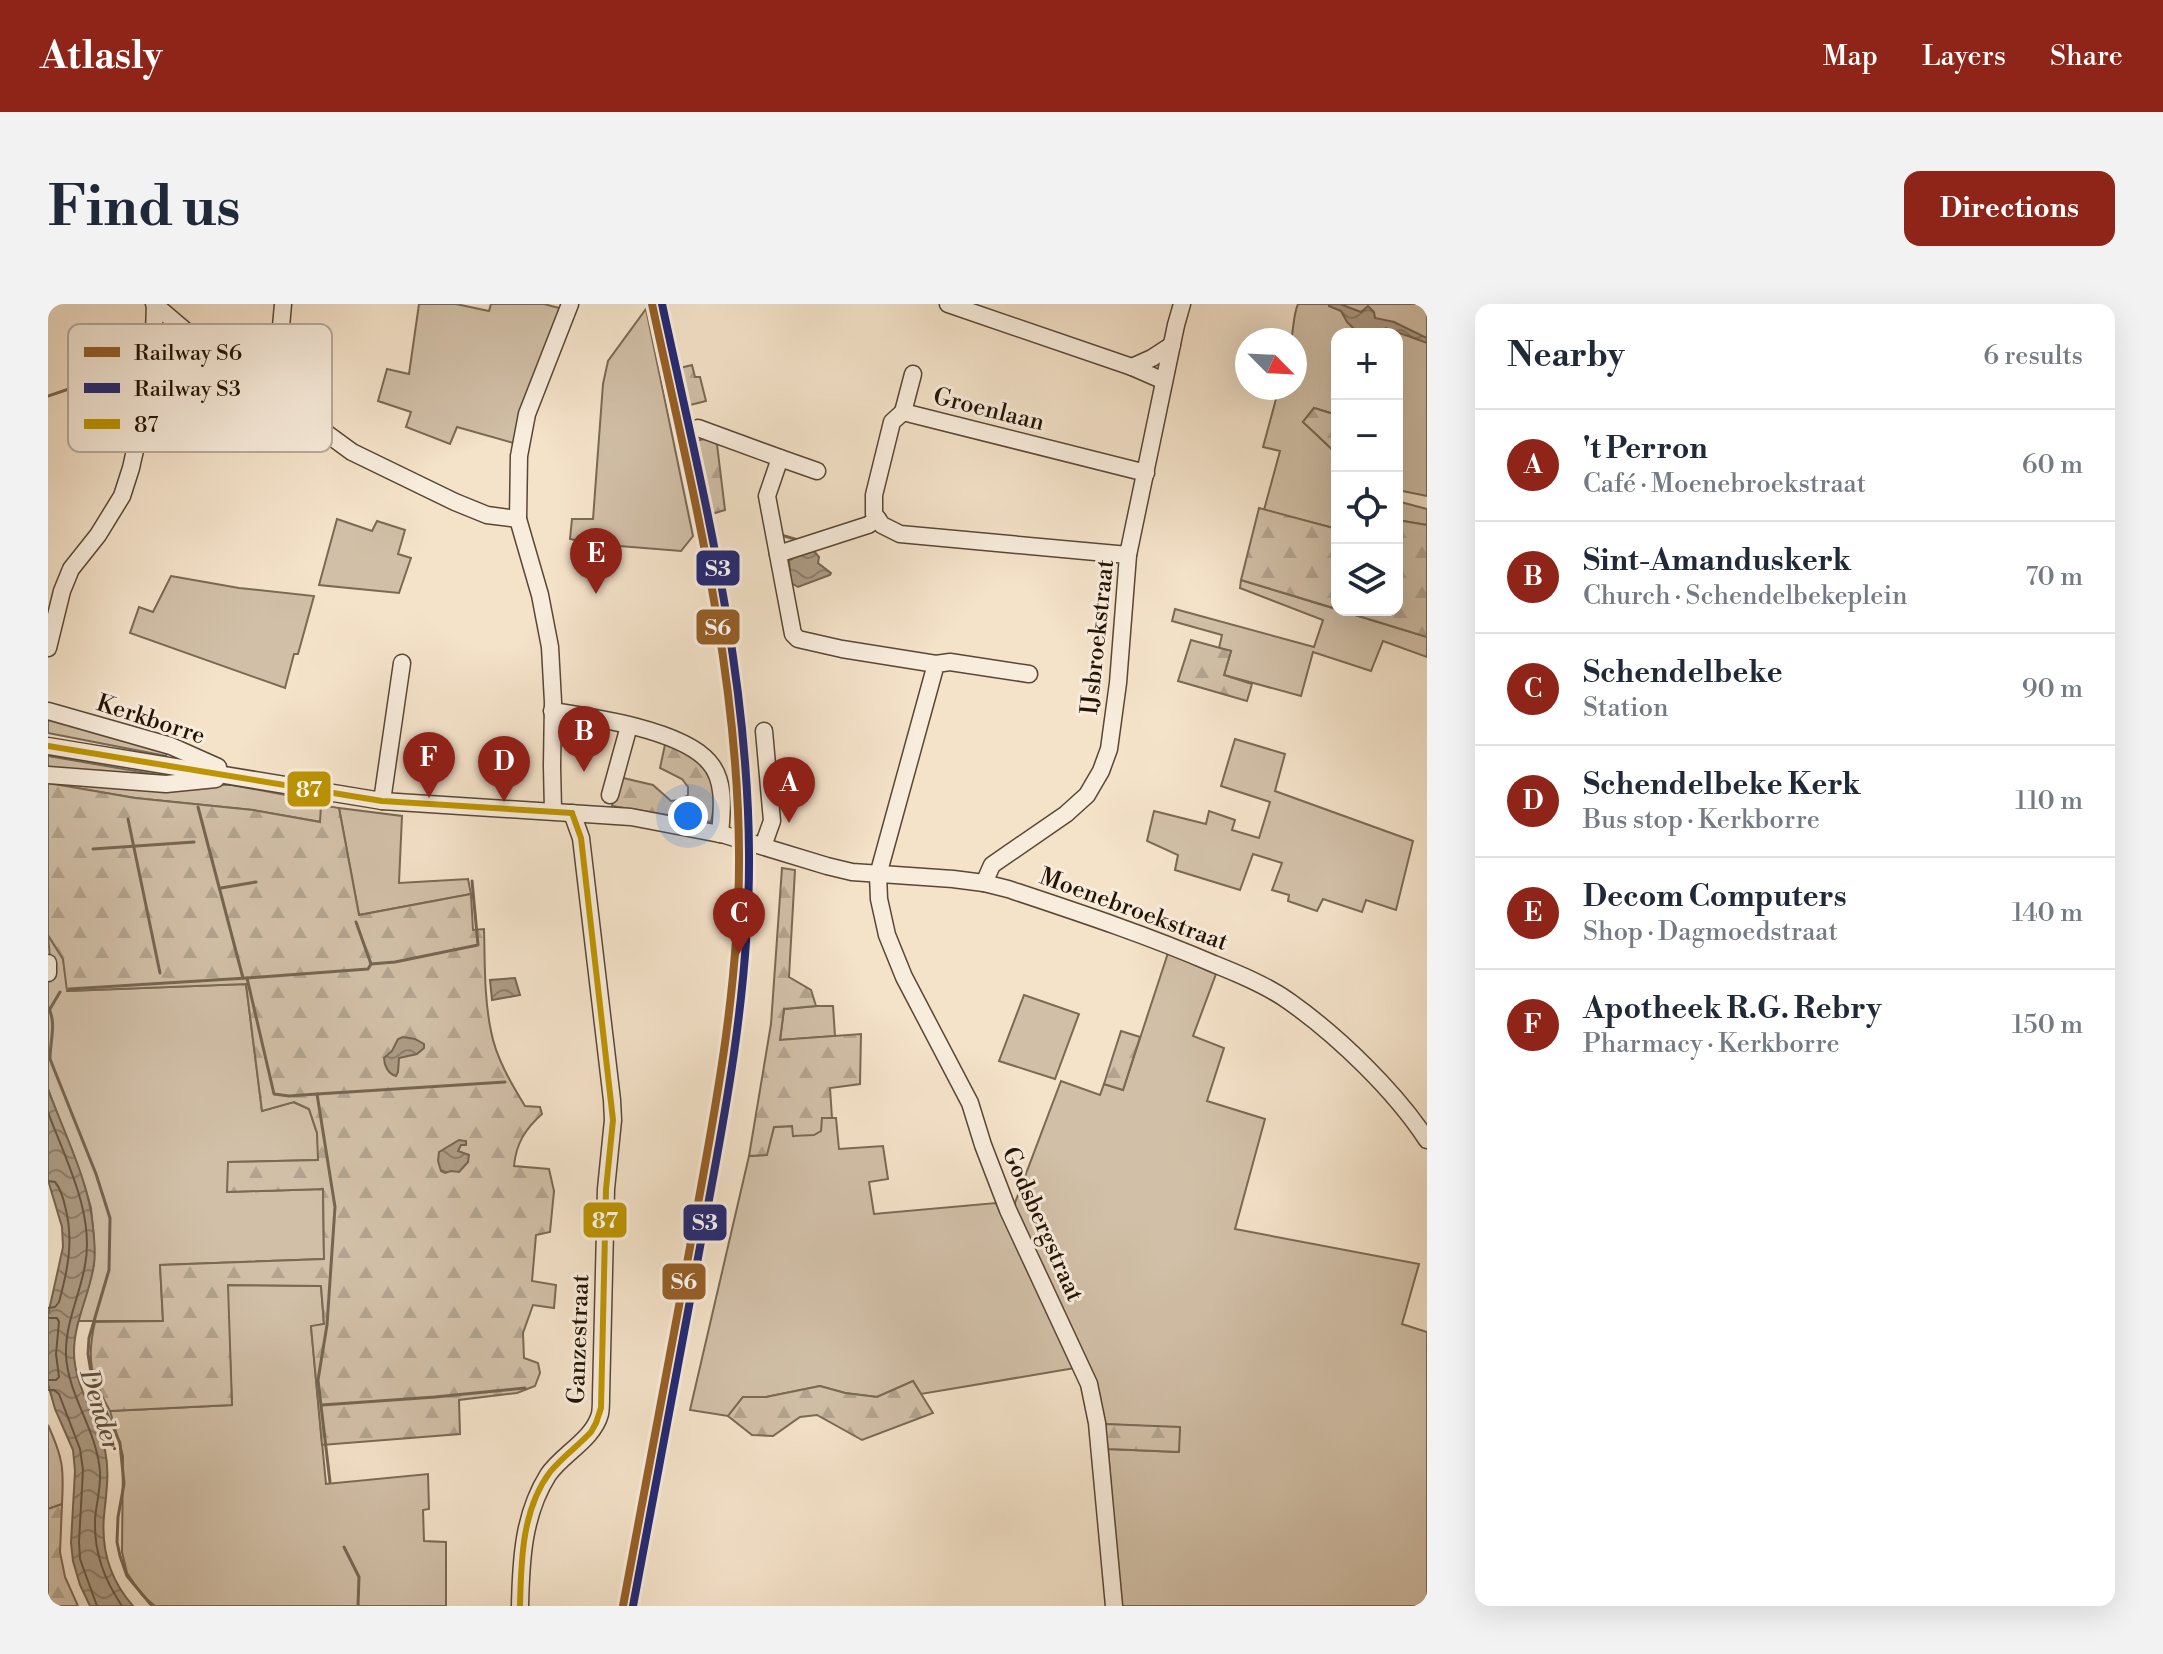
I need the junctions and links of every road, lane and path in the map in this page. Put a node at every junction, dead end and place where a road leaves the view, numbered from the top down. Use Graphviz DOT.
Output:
graph roads {
  1 [pos="283,304"];
  2 [pos="570,304"];
  3 [pos="948,304"];
  4 [pos="1182,304"];
  5 [pos="155,305"];
  6 [pos="177,324"];
  7 [pos="281,324"];
  8 [pos="1172,345"];
  9 [pos="1132,367"];
  10 [pos="913,374"];
  11 [pos="1164,381"];
  12 [pos="903,412"];
  13 [pos="698,428"];
  14 [pos="332,437"];
  15 [pos="135,452"];
  16 [pos="780,458"];
  17 [pos="817,471"];
  18 [pos="1146,473"];
  19 [pos="518,519"];
  20 [pos="878,519"];
  21 [pos="778,554"];
  22 [pos="1128,555"];
  23 [pos="48,648"];
  24 [pos="402,663"];
  25 [pos="936,664"];
  26 [pos="1029,674"];
  27 [pos="48,711"];
  28 [pos="552,711"];
  29 [pos="629,726"];
  30 [pos="764,731"];
  31 [pos="48,746"];
  32 [pos="48,775"];
  33 [pos="238,776"];
  34 [pos="610,795"];
  35 [pos="382,801"];
  36 [pos="553,811"];
  37 [pos="572,813"];
  38 [pos="720,834"];
  39 [pos="742,839"];
  40 [pos="763,846"];
  41 [pos="878,875"];
  42 [pos="984,883"];
  43 [pos="48,963"];
  44 [pos="48,973"];
  45 [pos="1427,1140"];
  46 [pos="520,1606"];
  47 [pos="1114,1606"];
  1 -- 7 [label="street"];
  2 -- 19 [label="street"];
  3 -- 9 [label="street"];
  4 -- 8 [label="street, IJsbroekstraat"];
  5 -- 6 [label="street"];
  8 -- 9 [label="street"];
  8 -- 11 [label="street, IJsbroekstraat"];
  9 -- 11 [label="street"];
  10 -- 12 [label="street"];
  11 -- 18 [label="street, IJsbroekstraat"];
  12 -- 18 [label="street, Groenlaan"];
  12 -- 20 [label="street, Groenlaan"];
  13 -- 16 [label="street"];
  14 -- 19 [label="street"];
  15 -- 23 [label="street"];
  16 -- 17 [label="street"];
  16 -- 21 [label="street"];
  18 -- 22 [label="street, IJsbroekstraat"];
  19 -- 28 [label="street"];
  20 -- 21 [label="street"];
  20 -- 22 [label="street"];
  21 -- 25 [label="street"];
  22 -- 42 [label="street, IJsbroekstraat"];
  24 -- 35 [label="street"];
  25 -- 26 [label="street"];
  25 -- 41 [label="street"];
  27 -- 33 [label="street, Kerkborre"];
  28 -- 29 [label="street"];
  28 -- 36 [label="street"];
  29 -- 34 [label="street"];
  29 -- 38 [label="street"];
  30 -- 40 [label="street"];
  31 -- 33 [label="street, Kerkborre"];
  32 -- 33 [label="street, Kerkborre"];
  33 -- 35 [label="street, Kerkborre"];
  35 -- 36 [label="street, Kerkborre"];
  36 -- 37 [label="street, Kerkborre"];
  37 -- 38 [label="street, Kerkborre"];
  37 -- 46 [label="street, Ganzestraat"];
  38 -- 39 [label="street, Kerkborre"];
  39 -- 40 [label="street, Moenebroekstraat"];
  40 -- 41 [label="street, Moenebroekstraat"];
  41 -- 42 [label="street, Moenebroekstraat"];
  41 -- 47 [label="street, Godsbergstraat"];
  42 -- 45 [label="street, Moenebroekstraat"];
  43 -- 44 [label="street"];
}
